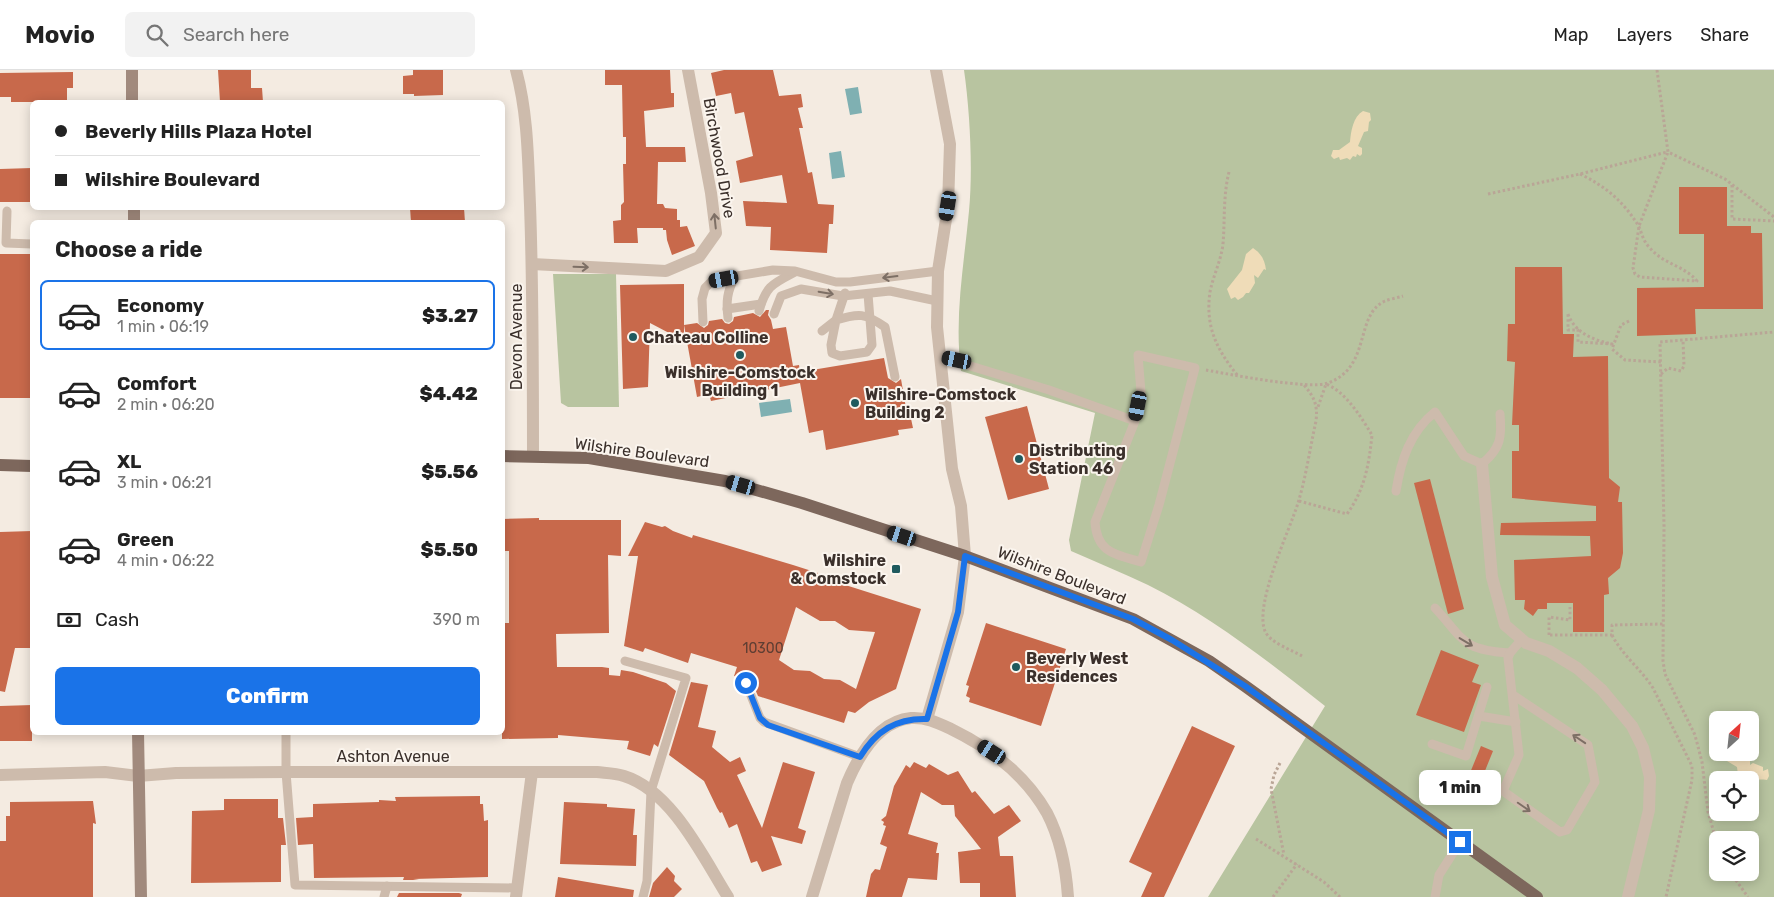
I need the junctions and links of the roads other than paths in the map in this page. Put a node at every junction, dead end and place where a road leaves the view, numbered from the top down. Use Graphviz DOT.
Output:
graph roads {
  1 [pos="132,70"];
  2 [pos="516,70"];
  3 [pos="688,70"];
  4 [pos="936,70"];
  5 [pos="132,100"];
  6 [pos="7,211"];
  7 [pos="3,244"];
  8 [pos="30,244"];
  9 [pos="532,264"];
  10 [pos="795,271"];
  11 [pos="938,271"];
  12 [pos="735,277"];
  13 [pos="850,282"];
  14 [pos="801,289"];
  15 [pos="868,294"];
  16 [pos="843,296"];
  17 [pos="937,301"];
  18 [pos="774,314"];
  19 [pos="870,316"];
  20 [pos="836,320"];
  21 [pos="703,322"];
  22 [pos="822,332"];
  23 [pos="941,357"];
  24 [pos="895,377"];
  25 [pos="1500,414"];
  26 [pos="1135,421"];
  27 [pos="533,455"];
  28 [pos="505,456"];
  29 [pos="1482,464"];
  30 [pos="0,465"];
  31 [pos="30,466"];
  32 [pos="1396,491"];
  33 [pos="965,556"];
  34 [pos="1435,608"];
  35 [pos="1522,639"];
  36 [pos="1510,653"];
  37 [pos="625,661"];
  38 [pos="746,683"];
  39 [pos="1487,688"];
  40 [pos="1513,695"];
  41 [pos="1479,716"];
  42 [pos="927,719"];
  43 [pos="1516,722"];
  44 [pos="138,735"];
  45 [pos="286,735"];
  46 [pos="1432,744"];
  47 [pos="860,757"];
  48 [pos="286,772"];
  49 [pos="532,772"];
  50 [pos="0,775"];
  51 [pos="138,776"];
  52 [pos="651,791"];
  53 [pos="1460,842"];
  54 [pos="387,886"];
  55 [pos="517,892"];
  56 [pos="141,897"];
  57 [pos="384,897"];
  58 [pos="643,897"];
  59 [pos="728,897"];
  60 [pos="812,897"];
  61 [pos="1068,897"];
  62 [pos="1435,897"];
  63 [pos="1537,897"];
  64 [pos="1628,897"];
  1 -- 5 [label="main road"];
  2 -- 9 [label="street, Devon Avenue"];
  9 -- 3 [label="street, Birchwood Drive, one-way"];
  4 -- 11 [label="street"];
  6 -- 7 [label="lane"];
  7 -- 8 [label="lane"];
  9 -- 27 [label="street, Devon Avenue"];
  10 -- 12 [label="lane"];
  10 -- 12 [label="lane"];
  10 -- 13 [label="lane"];
  10 -- 14 [label="lane"];
  11 -- 13 [label="lane, one-way"];
  11 -- 17 [label="street"];
  12 -- 21 [label="lane"];
  13 -- 16 [label="lane"];
  14 -- 16 [label="lane, one-way"];
  14 -- 18 [label="lane"];
  15 -- 16 [label="lane"];
  15 -- 17 [label="lane"];
  15 -- 19 [label="lane"];
  16 -- 20 [label="lane"];
  17 -- 23 [label="street"];
  19 -- 20 [label="lane"];
  19 -- 20 [label="lane"];
  19 -- 24 [label="lane"];
  20 -- 22 [label="lane"];
  23 -- 26 [label="lane"];
  23 -- 33 [label="street"];
  25 -- 29 [label="lane"];
  26 -- 26 [label="lane"];
  27 -- 28 [label="main road, Wilshire Boulevard"];
  27 -- 33 [label="main road, Wilshire Boulevard"];
  29 -- 32 [label="lane"];
  29 -- 35 [label="street"];
  30 -- 31 [label="main road"];
  33 -- 42 [label="street"];
  33 -- 53 [label="main road, Wilshire Boulevard"];
  34 -- 36 [label="lane, one-way"];
  35 -- 36 [label="lane"];
  35 -- 64 [label="street"];
  36 -- 40 [label="lane"];
  37 -- 52 [label="lane"];
  38 -- 47 [label="lane"];
  39 -- 41 [label="lane"];
  40 -- 43 [label="lane"];
  43 -- 40 [label="lane, one-way"];
  41 -- 43 [label="lane"];
  41 -- 46 [label="lane"];
  42 -- 47 [label="street"];
  42 -- 61 [label="street"];
  44 -- 51 [label="main road"];
  45 -- 48 [label="lane"];
  47 -- 60 [label="street"];
  48 -- 49 [label="street, Ashton Avenue"];
  48 -- 51 [label="street, Ashton Avenue"];
  48 -- 54 [label="lane"];
  49 -- 52 [label="street, Ashton Avenue"];
  49 -- 55 [label="street"];
  50 -- 51 [label="street, Ashton Avenue"];
  51 -- 56 [label="main road"];
  52 -- 58 [label="lane"];
  52 -- 59 [label="street, Ashton Avenue"];
  53 -- 62 [label="lane"];
  53 -- 63 [label="main road, Wilshire Boulevard"];
  54 -- 55 [label="lane"];
  54 -- 57 [label="lane"];
}
